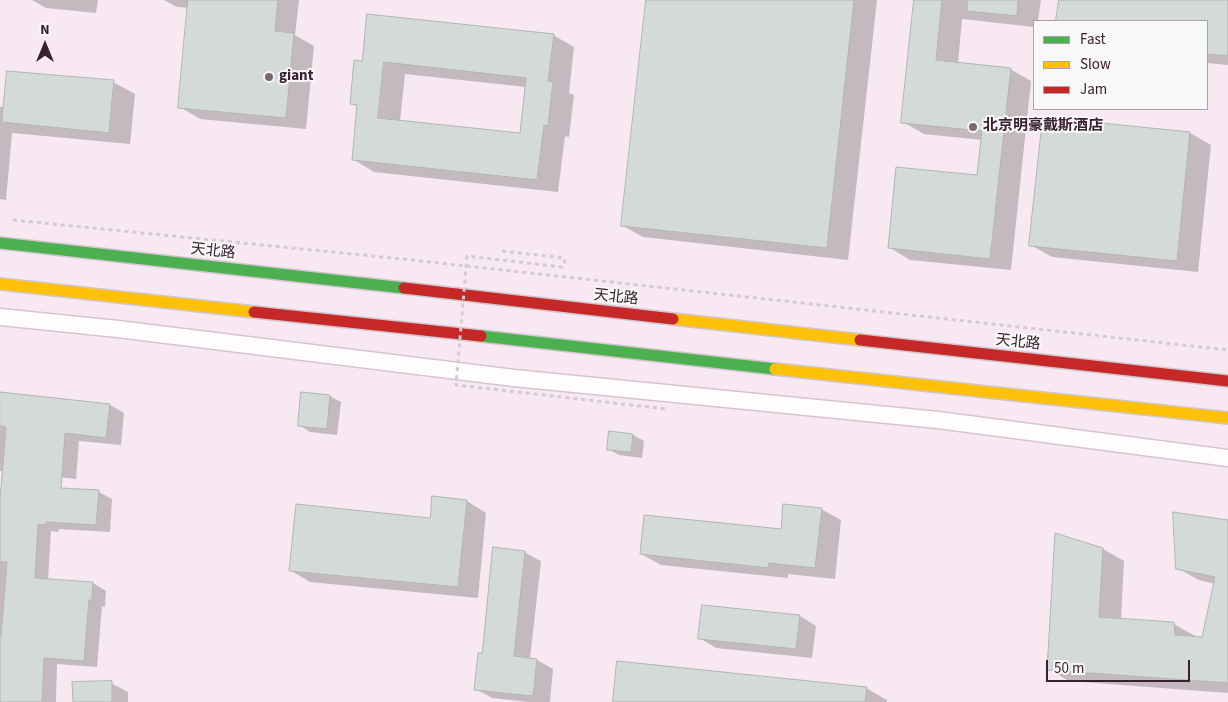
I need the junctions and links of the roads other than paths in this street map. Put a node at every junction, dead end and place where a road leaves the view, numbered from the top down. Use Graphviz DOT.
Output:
graph roads {
  1 [pos="0,244"];
  2 [pos="0,284"];
  3 [pos="0,317"];
  4 [pos="1228,381"];
  5 [pos="1228,418"];
  6 [pos="1228,458"];
  1 -- 4 [label="main road, 天北路"];
  2 -- 5 [label="main road"];
  3 -- 6 [label="street"];
}
